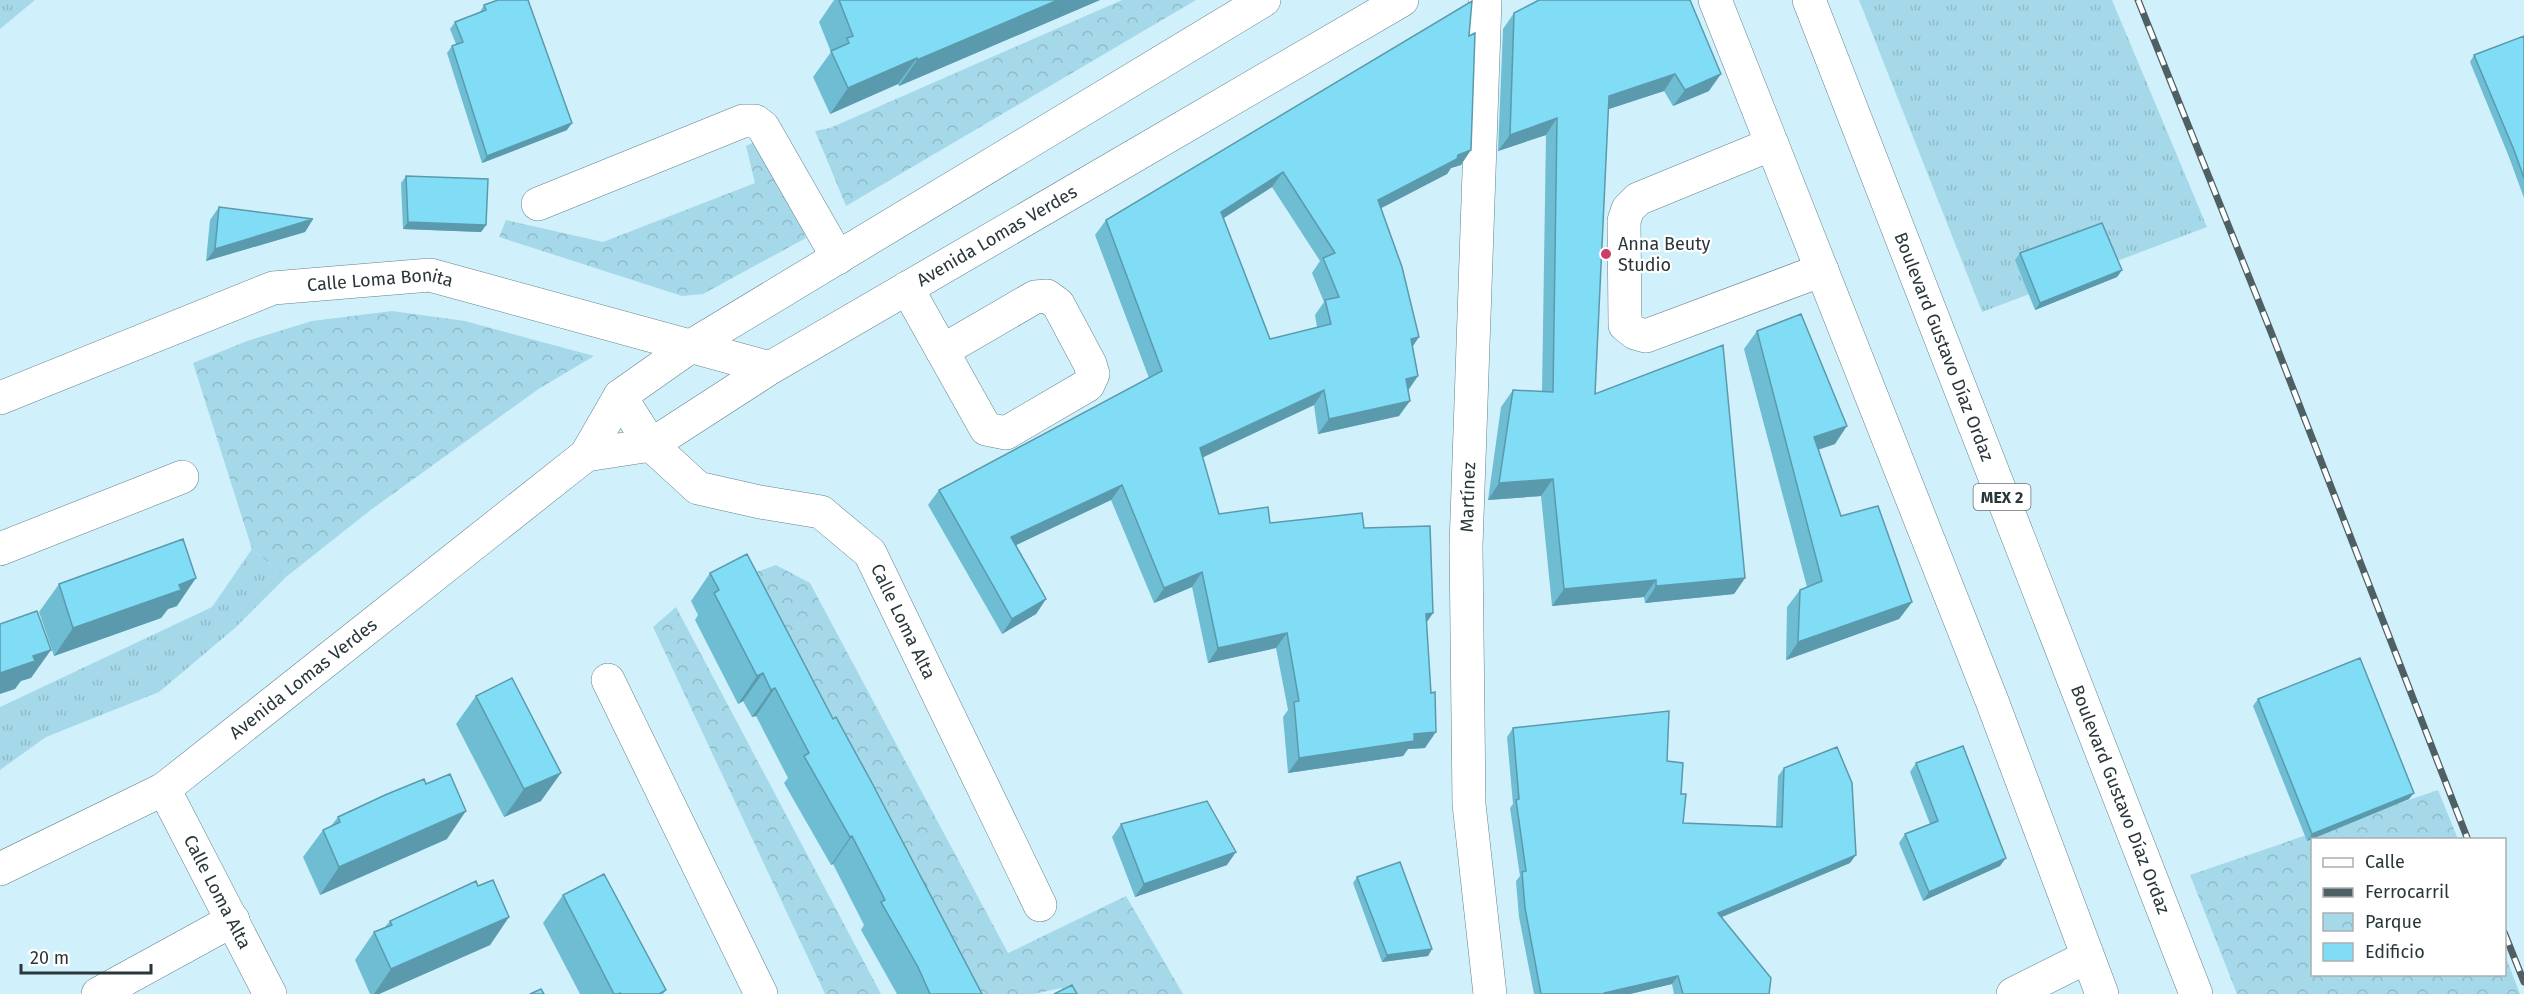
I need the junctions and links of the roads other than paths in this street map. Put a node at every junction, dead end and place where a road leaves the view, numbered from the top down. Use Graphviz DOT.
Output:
graph roads {
  1 [pos="1264,0"];
  2 [pos="1402,0"];
  3 [pos="1485,0"];
  4 [pos="1715,0"];
  5 [pos="1809,0"];
  6 [pos="1772,144"];
  7 [pos="538,204"];
  8 [pos="838,258"];
  9 [pos="1822,270"];
  10 [pos="907,288"];
  11 [pos="691,346"];
  12 [pos="942,351"];
  13 [pos="770,368"];
  14 [pos="620,396"];
  15 [pos="0,398"];
  16 [pos="651,445"];
  17 [pos="586,455"];
  18 [pos="182,477"];
  19 [pos="0,549"];
  20 [pos="608,680"];
  21 [pos="164,789"];
  22 [pos="0,869"];
  23 [pos="1040,904"];
  24 [pos="233,920"];
  25 [pos="2087,957"];
  26 [pos="98,994"];
  27 [pos="270,994"];
  28 [pos="761,994"];
  29 [pos="1490,994"];
  30 [pos="2013,994"];
  31 [pos="2102,994"];
  32 [pos="2196,994"];
  1 -- 8 [label="street, Avenida Lomas Verdes"];
  2 -- 10 [label="street, Avenida Lomas Verdes"];
  3 -- 29 [label="street, Martínez"];
  4 -- 6 [label="street"];
  5 -- 32 [label="street, Boulevard Gustavo Díaz Ordaz / MEX 2"];
  6 -- 9 [label="street"];
  6 -- 9 [label="street"];
  7 -- 8 [label="street"];
  8 -- 11 [label="street, Avenida Lomas Verdes"];
  9 -- 25 [label="street"];
  10 -- 12 [label="street"];
  10 -- 13 [label="street, Avenida Lomas Verdes"];
  11 -- 13 [label="street, Calle Loma Bonita"];
  11 -- 14 [label="street, Avenida Lomas Verdes"];
  11 -- 15 [label="street, Calle Loma Bonita"];
  12 -- 12 [label="street"];
  13 -- 16 [label="street, Avenida Lomas Verdes"];
  14 -- 16 [label="street, Calle Loma Alta"];
  14 -- 17 [label="street, Avenida Lomas Verdes"];
  16 -- 17 [label="street, Avenida Lomas Verdes"];
  16 -- 23 [label="street, Calle Loma Alta"];
  17 -- 21 [label="street, Avenida Lomas Verdes"];
  18 -- 19 [label="street"];
  20 -- 28 [label="street"];
  21 -- 22 [label="street, Avenida Lomas Verdes"];
  21 -- 24 [label="street, Calle Loma Alta"];
  24 -- 26 [label="street"];
  24 -- 27 [label="street, Calle Loma Alta"];
  25 -- 30 [label="street"];
  25 -- 31 [label="street"];
}
